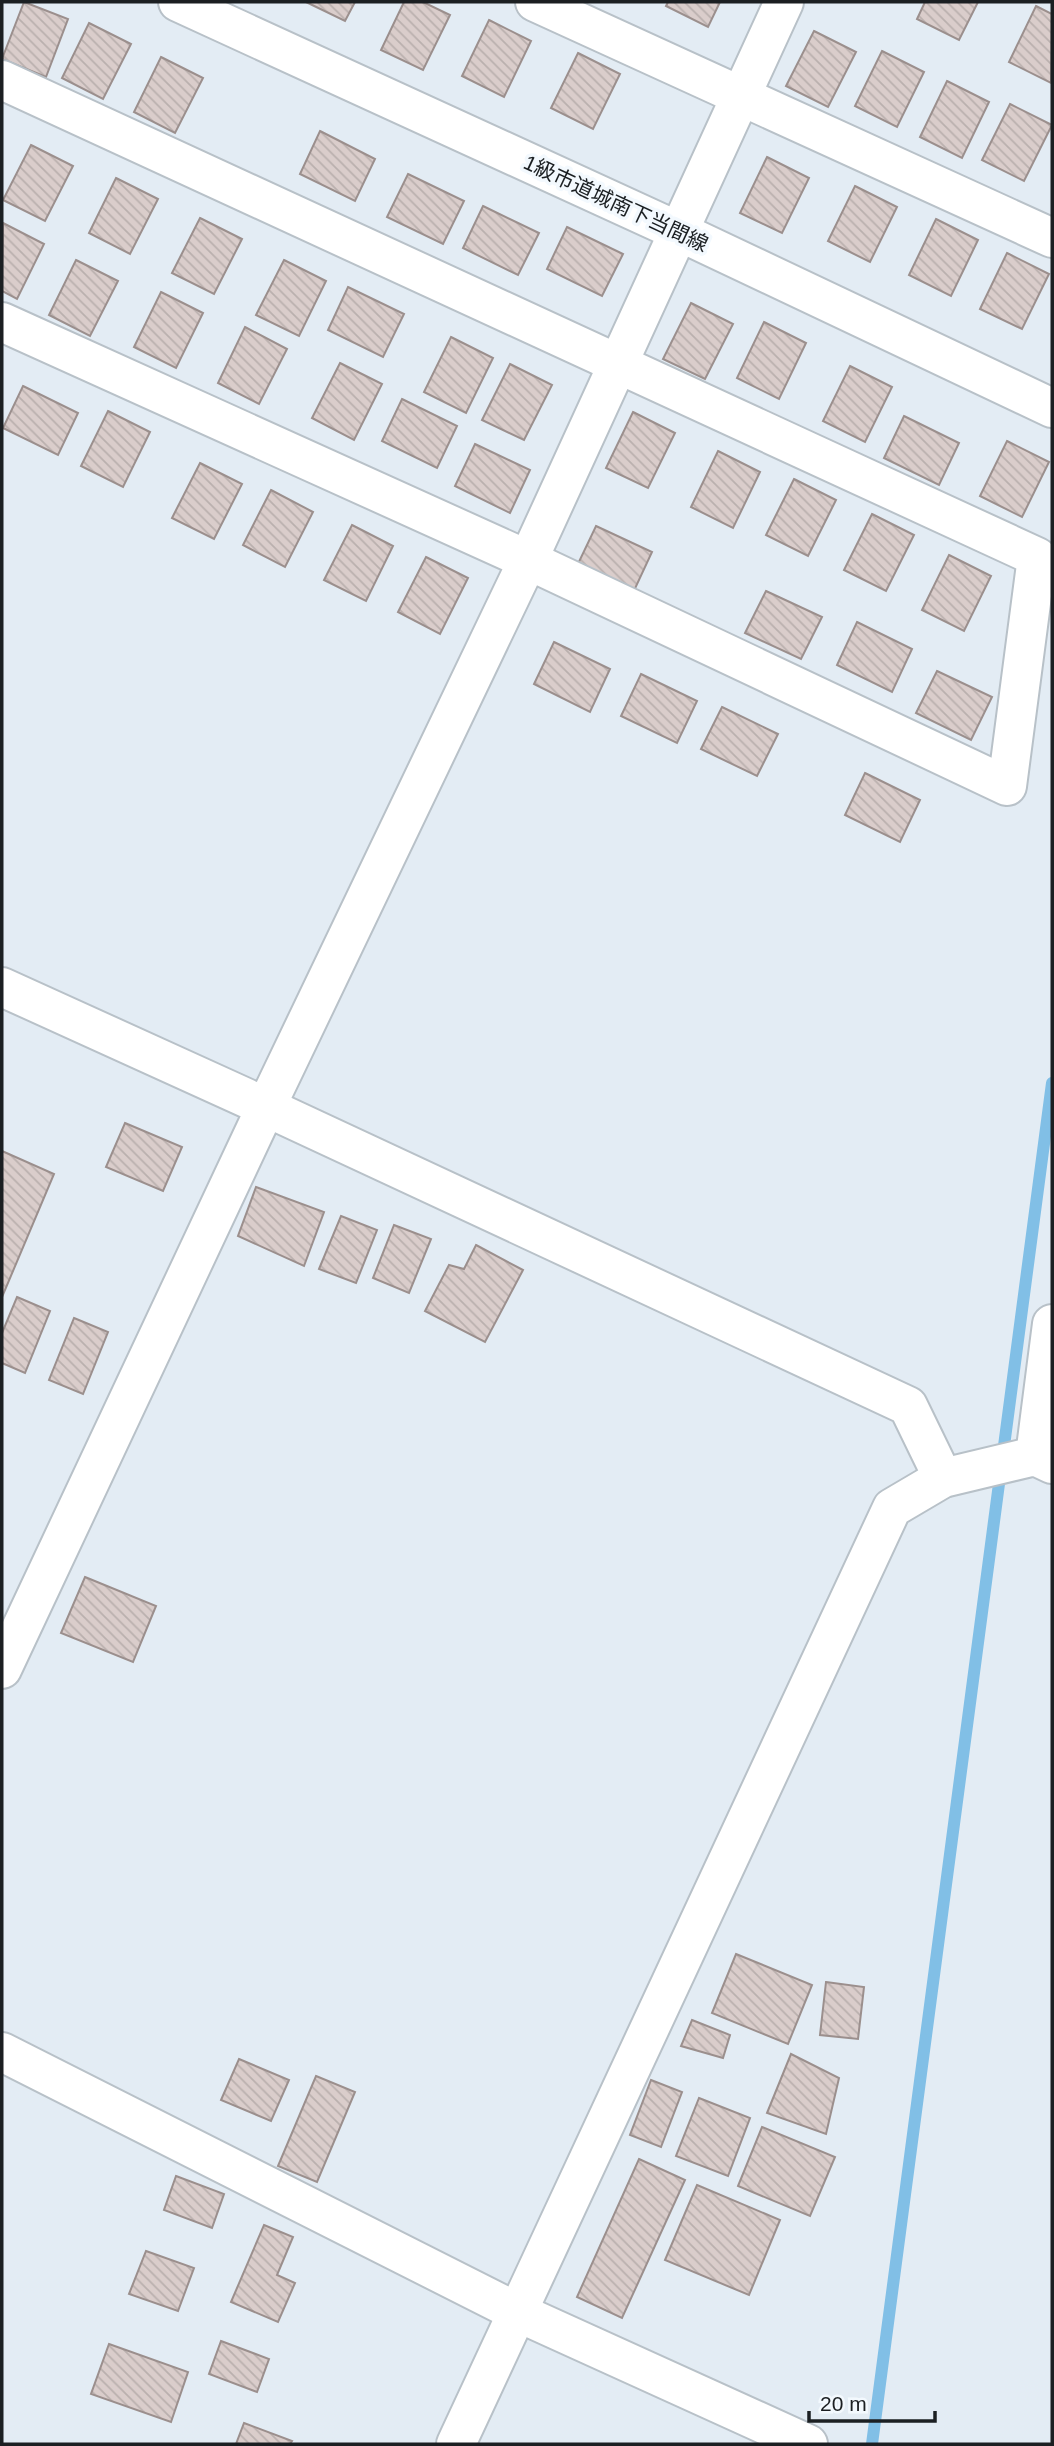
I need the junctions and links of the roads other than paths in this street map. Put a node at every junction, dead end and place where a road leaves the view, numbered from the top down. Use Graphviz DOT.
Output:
graph roads {
  1 [pos="178,2"];
  2 [pos="535,2"];
  3 [pos="784,2"];
  4 [pos="2,80"];
  5 [pos="741,96"];
  6 [pos="680,232"];
  7 [pos="1052,238"];
  8 [pos="2,323"];
  9 [pos="619,364"];
  10 [pos="1052,408"];
  11 [pos="528,560"];
  12 [pos="2,986"];
  13 [pos="267,1107"];
  14 [pos="1052,1324"];
  15 [pos="1044,1460"];
  16 [pos="943,1478"];
  17 [pos="2,1670"];
  18 [pos="2,2052"];
  19 [pos="517,2312"];
  20 [pos="456,2444"];
  21 [pos="808,2444"];
  1 -- 6 [label="street, 1級市道城南下当間線"];
  2 -- 5 [label="street"];
  3 -- 5 [label="street"];
  4 -- 9 [label="street"];
  5 -- 6 [label="street"];
  5 -- 7 [label="street"];
  6 -- 9 [label="street"];
  6 -- 10 [label="street, 1級市道城南下当間線"];
  8 -- 11 [label="street"];
  9 -- 11 [label="street"];
  9 -- 11 [label="street"];
  11 -- 13 [label="street"];
  12 -- 13 [label="street"];
  13 -- 16 [label="street"];
  13 -- 17 [label="street"];
  14 -- 15 [label="street"];
  15 -- 16 [label="street"];
  16 -- 19 [label="street"];
  18 -- 19 [label="street"];
  19 -- 20 [label="street"];
  19 -- 21 [label="street"];
}
